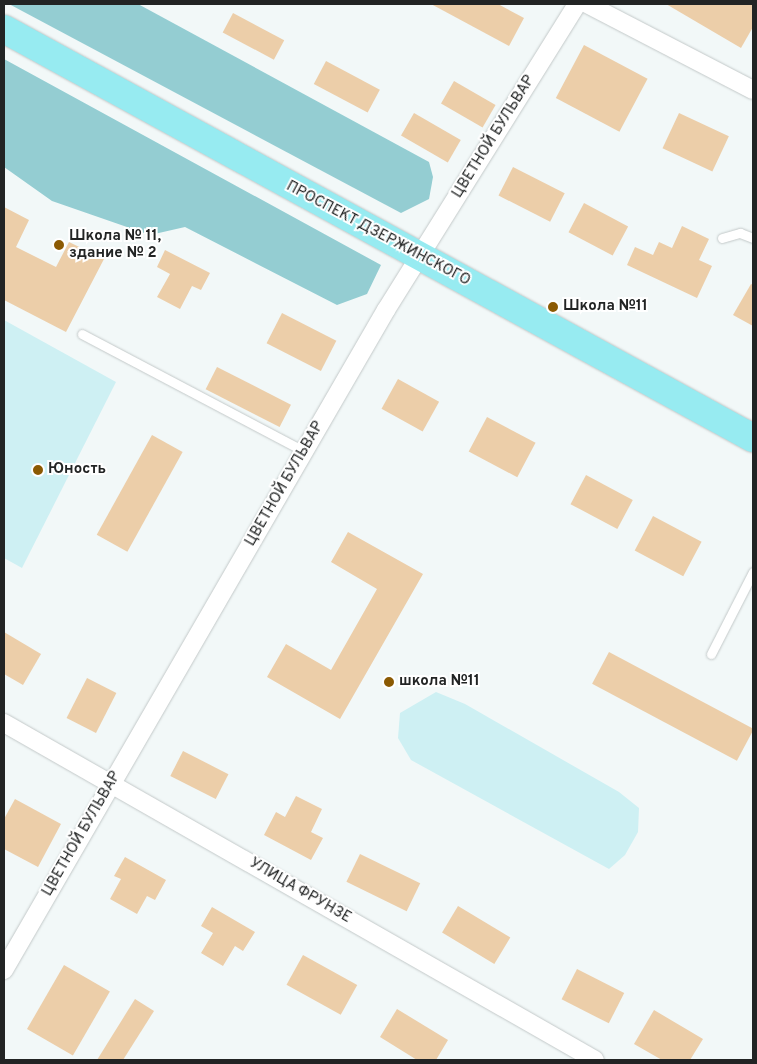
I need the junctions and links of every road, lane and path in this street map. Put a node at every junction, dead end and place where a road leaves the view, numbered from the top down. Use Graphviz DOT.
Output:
graph roads {
  1 [pos="577,4"];
  2 [pos="587,4"];
  3 [pos="4,29"];
  4 [pos="753,90"];
  5 [pos="722,238"];
  6 [pos="753,238"];
  7 [pos="420,257"];
  8 [pos="82,334"];
  9 [pos="753,438"];
  10 [pos="304,451"];
  11 [pos="753,572"];
  12 [pos="711,654"];
  13 [pos="4,723"];
  14 [pos="112,784"];
  15 [pos="4,970"];
  16 [pos="595,1060"];
  1 -- 7 [label="street, ЦВЕТНОЙ БУЛЬВАР"];
  2 -- 4 [label="street"];
  3 -- 7 [label="main road, ПРОСПЕКТ ДЗЕРЖИНСКОГО"];
  5 -- 6 [label="lane"];
  7 -- 9 [label="main road, ПРОСПЕКТ ДЗЕРЖИНСКОГО"];
  7 -- 10 [label="street, ЦВЕТНОЙ БУЛЬВАР"];
  8 -- 10 [label="lane"];
  10 -- 14 [label="street, ЦВЕТНОЙ БУЛЬВАР"];
  11 -- 12 [label="lane"];
  13 -- 14 [label="street, УЛИЦА ФРУНЗЕ"];
  14 -- 15 [label="street, ЦВЕТНОЙ БУЛЬВАР"];
  14 -- 16 [label="street, УЛИЦА ФРУНЗЕ"];
}
